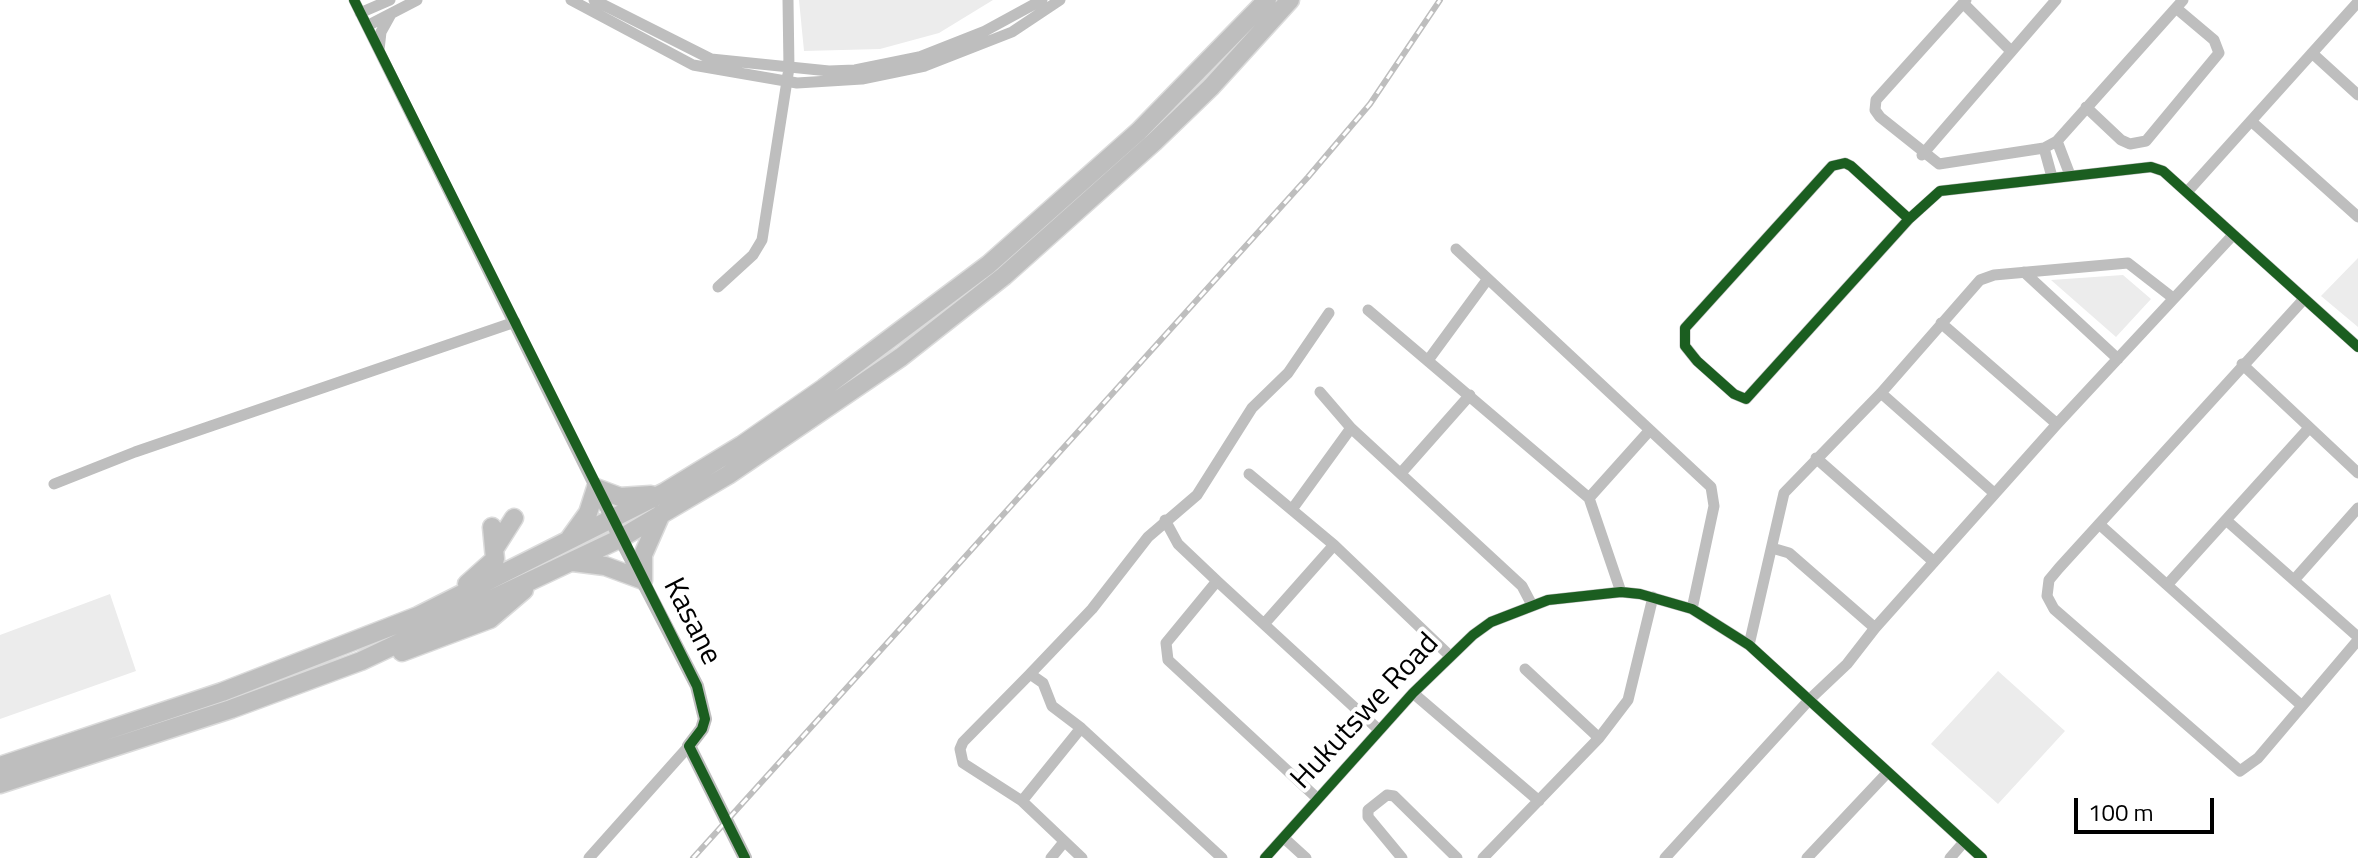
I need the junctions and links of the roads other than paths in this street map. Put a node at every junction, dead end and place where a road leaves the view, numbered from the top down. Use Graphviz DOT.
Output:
graph roads {
  1 [pos="354,0"];
  2 [pos="373,0"];
  3 [pos="383,0"];
  4 [pos="417,0"];
  5 [pos="571,0"];
  6 [pos="594,0"];
  7 [pos="788,0"];
  8 [pos="1042,0"];
  9 [pos="1060,0"];
  10 [pos="1267,0"];
  11 [pos="1290,0"];
  12 [pos="2056,0"];
  13 [pos="1964,1"];
  14 [pos="2358,2"];
  15 [pos="2180,4"];
  16 [pos="392,5"];
  17 [pos="360,13"];
  18 [pos="367,26"];
  19 [pos="2010,50"];
  20 [pos="379,53"];
  21 [pos="2312,53"];
  22 [pos="789,68"];
  23 [pos="787,82"];
  24 [pos="2358,95"];
  25 [pos="2086,107"];
  26 [pos="2251,121"];
  27 [pos="2057,141"];
  28 [pos="2044,148"];
  29 [pos="1922,155"];
  30 [pos="2070,175"];
  31 [pos="2052,177"];
  32 [pos="2187,192"];
  33 [pos="2358,217"];
  34 [pos="1909,219"];
  35 [pos="2233,235"];
  36 [pos="1456,249"];
  37 [pos="2024,272"];
  38 [pos="1487,280"];
  39 [pos="718,287"];
  40 [pos="2173,298"];
  41 [pos="2304,299"];
  42 [pos="1368,310"];
  43 [pos="1329,313"];
  44 [pos="515,322"];
  45 [pos="1941,323"];
  46 [pos="2358,347"];
  47 [pos="1429,359"];
  48 [pos="2118,359"];
  49 [pos="2242,364"];
  50 [pos="1320,392"];
  51 [pos="1881,393"];
  52 [pos="1470,395"];
  53 [pos="2057,424"];
  54 [pos="1351,428"];
  55 [pos="2309,428"];
  56 [pos="1650,430"];
  57 [pos="1816,458"];
  58 [pos="1401,473"];
  59 [pos="2358,473"];
  60 [pos="1249,474"];
  61 [pos="54,484"];
  62 [pos="596,488"];
  63 [pos="665,492"];
  64 [pos="1994,493"];
  65 [pos="1589,498"];
  66 [pos="1293,508"];
  67 [pos="2358,508"];
  68 [pos="661,514"];
  69 [pos="514,518"];
  70 [pos="611,520"];
  71 [pos="1165,520"];
  72 [pos="2226,520"];
  73 [pos="2099,524"];
  74 [pos="492,527"];
  75 [pos="621,538"];
  76 [pos="567,542"];
  77 [pos="1334,545"];
  78 [pos="495,548"];
  79 [pos="1772,548"];
  80 [pos="1933,561"];
  81 [pos="573,562"];
  82 [pos="643,580"];
  83 [pos="2294,580"];
  84 [pos="1217,581"];
  85 [pos="2167,585"];
  86 [pos="1621,592"];
  87 [pos="1653,597"];
  88 [pos="1532,605"];
  89 [pos="1692,609"];
  90 [pos="418,616"];
  91 [pos="1264,624"];
  92 [pos="1875,628"];
  93 [pos="2358,638"];
  94 [pos="1749,645"];
  95 [pos="1449,655"];
  96 [pos="1525,669"];
  97 [pos="1030,674"];
  98 [pos="1413,693"];
  99 [pos="1810,699"];
  100 [pos="2301,705"];
  101 [pos="1081,728"];
  102 [pos="1379,730"];
  103 [pos="1599,738"];
  104 [pos="689,746"];
  105 [pos="0,766"];
  106 [pos="1888,772"];
  107 [pos="0,784"];
  108 [pos="1318,799"];
  109 [pos="1022,801"];
  110 [pos="1539,801"];
  111 [pos="1284,838"];
  112 [pos="1064,842"];
  113 [pos="1964,842"];
  114 [pos="589,858"];
  115 [pos="745,858"];
  116 [pos="1051,858"];
  117 [pos="1082,858"];
  118 [pos="1222,858"];
  119 [pos="1265,858"];
  120 [pos="1306,858"];
  121 [pos="1402,858"];
  122 [pos="1457,858"];
  123 [pos="1483,858"];
  124 [pos="1665,858"];
  125 [pos="1807,858"];
  126 [pos="1950,858"];
  127 [pos="1982,858"];
  1 -- 17 [label="street"];
  2 -- 3 [label="street"];
  4 -- 16 [label="street"];
  5 -- 23 [label="street"];
  6 -- 22 [label="street"];
  7 -- 22 [label="street"];
  8 -- 22 [label="street"];
  9 -- 23 [label="street"];
  10 -- 63 [label="highway"];
  11 -- 68 [label="highway"];
  12 -- 19 [label="street"];
  13 -- 19 [label="street"];
  13 -- 29 [label="street"];
  14 -- 21 [label="street"];
  15 -- 25 [label="street"];
  15 -- 25 [label="street"];
  16 -- 17 [label="street"];
  16 -- 18 [label="street"];
  16 -- 20 [label="street"];
  17 -- 18 [label="street"];
  18 -- 20 [label="street"];
  19 -- 29 [label="street"];
  20 -- 44 [label="street"];
  21 -- 24 [label="street"];
  21 -- 26 [label="street"];
  22 -- 23 [label="street"];
  23 -- 39 [label="street"];
  25 -- 27 [label="street"];
  26 -- 32 [label="street"];
  26 -- 33 [label="street"];
  27 -- 28 [label="street"];
  27 -- 30 [label="street"];
  28 -- 29 [label="street"];
  28 -- 31 [label="street"];
  30 -- 31 [label="street"];
  30 -- 32 [label="street"];
  31 -- 34 [label="street"];
  32 -- 35 [label="street"];
  34 -- 34 [label="street"];
  35 -- 40 [label="street"];
  35 -- 41 [label="street"];
  36 -- 38 [label="street"];
  37 -- 40 [label="street"];
  37 -- 45 [label="street"];
  37 -- 48 [label="street"];
  38 -- 47 [label="street"];
  38 -- 56 [label="street"];
  40 -- 48 [label="street"];
  41 -- 46 [label="street"];
  41 -- 49 [label="street"];
  42 -- 47 [label="street"];
  43 -- 71 [label="street"];
  44 -- 61 [label="street"];
  44 -- 62 [label="street"];
  45 -- 51 [label="street"];
  45 -- 53 [label="street"];
  47 -- 52 [label="street"];
  48 -- 53 [label="street"];
  49 -- 55 [label="street"];
  49 -- 73 [label="street"];
  50 -- 54 [label="street"];
  51 -- 57 [label="street"];
  51 -- 64 [label="street"];
  52 -- 58 [label="street"];
  52 -- 65 [label="street"];
  53 -- 64 [label="street"];
  54 -- 58 [label="street"];
  54 -- 66 [label="street"];
  55 -- 59 [label="street"];
  55 -- 72 [label="street"];
  56 -- 65 [label="street"];
  56 -- 89 [label="street"];
  57 -- 79 [label="street"];
  57 -- 80 [label="street"];
  58 -- 88 [label="street"];
  60 -- 66 [label="street"];
  62 -- 63 [label="highway"];
  62 -- 70 [label="street"];
  62 -- 76 [label="highway"];
  63 -- 70 [label="highway"];
  64 -- 80 [label="street"];
  65 -- 86 [label="street"];
  66 -- 77 [label="street"];
  67 -- 83 [label="street"];
  68 -- 75 [label="highway"];
  68 -- 82 [label="highway"];
  69 -- 78 [label="highway"];
  70 -- 75 [label="street, Kasane"];
  70 -- 76 [label="highway"];
  71 -- 84 [label="street"];
  71 -- 97 [label="street"];
  72 -- 83 [label="street"];
  72 -- 85 [label="street"];
  73 -- 85 [label="street"];
  73 -- 100 [label="street"];
  74 -- 78 [label="highway"];
  75 -- 81 [label="highway"];
  75 -- 82 [label="street, Kasane"];
  76 -- 90 [label="highway"];
  77 -- 91 [label="street"];
  77 -- 95 [label="street"];
  78 -- 90 [label="highway"];
  79 -- 92 [label="street"];
  79 -- 94 [label="street"];
  80 -- 92 [label="street"];
  81 -- 82 [label="highway"];
  81 -- 107 [label="highway"];
  82 -- 104 [label="street, Kasane"];
  83 -- 93 [label="street"];
  84 -- 91 [label="street"];
  84 -- 108 [label="street"];
  85 -- 100 [label="street"];
  86 -- 87 [label="street, Hukutswe Road"];
  86 -- 88 [label="street, Hukutswe Road"];
  87 -- 89 [label="street, Hukutswe Road"];
  87 -- 103 [label="street"];
  88 -- 95 [label="street, Hukutswe Road"];
  89 -- 94 [label="street, Hukutswe Road"];
  90 -- 105 [label="highway"];
  91 -- 102 [label="street"];
  92 -- 99 [label="street"];
  93 -- 100 [label="street"];
  94 -- 99 [label="street, Hukutswe Road"];
  95 -- 98 [label="street, Hukutswe Road"];
  96 -- 103 [label="street"];
  97 -- 101 [label="street"];
  97 -- 109 [label="street"];
  98 -- 102 [label="street, Hukutswe Road"];
  98 -- 110 [label="street"];
  99 -- 106 [label="street, Hukutswe Road"];
  99 -- 124 [label="street"];
  101 -- 109 [label="street"];
  101 -- 118 [label="street"];
  102 -- 108 [label="street, Hukutswe Road"];
  103 -- 110 [label="street"];
  104 -- 114 [label="street"];
  104 -- 115 [label="street"];
  106 -- 113 [label="street, Hukutswe Road"];
  106 -- 125 [label="street"];
  108 -- 111 [label="street, Hukutswe Road"];
  109 -- 112 [label="street"];
  110 -- 123 [label="street"];
  111 -- 119 [label="street, Hukutswe Road"];
  111 -- 120 [label="street"];
  112 -- 116 [label="street"];
  112 -- 117 [label="street"];
  113 -- 126 [label="street"];
  113 -- 127 [label="street, Hukutswe Road"];
  121 -- 122 [label="street"];
}
